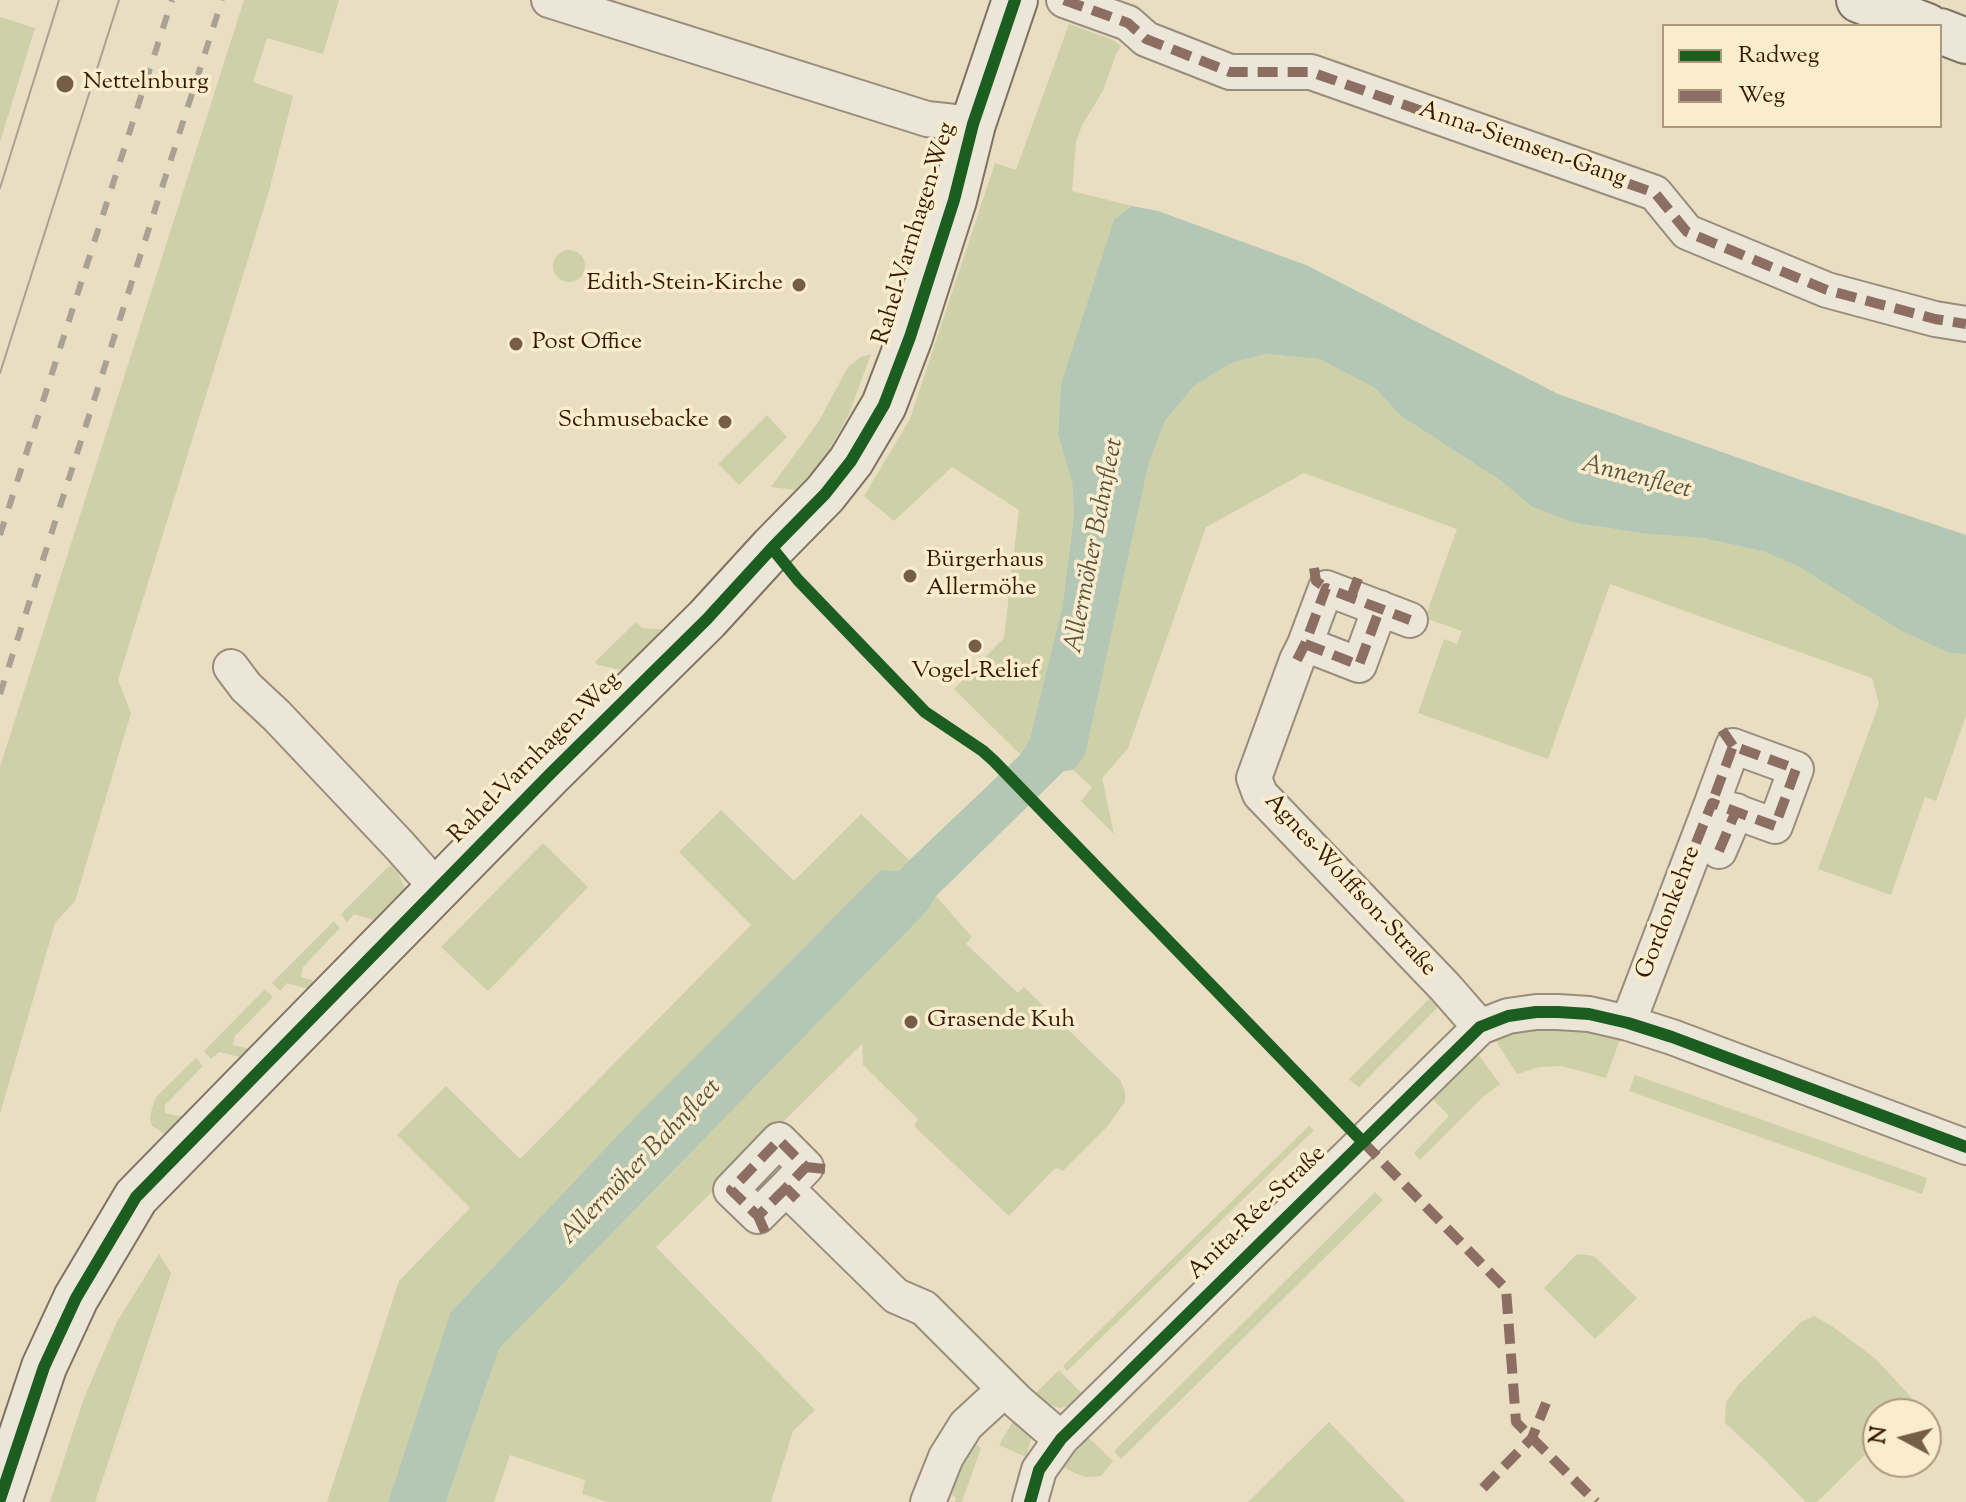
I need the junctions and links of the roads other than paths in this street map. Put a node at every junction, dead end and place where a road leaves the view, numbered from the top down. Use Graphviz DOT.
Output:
graph roads {
  1 [pos="549,0"];
  2 [pos="1015,0"];
  3 [pos="1064,0"];
  4 [pos="1859,0"];
  5 [pos="1922,24"];
  6 [pos="1942,32"];
  7 [pos="1966,41"];
  8 [pos="973,124"];
  9 [pos="1966,324"];
  10 [pos="1305,644"];
  11 [pos="231,667"];
  12 [pos="1724,807"];
  13 [pos="1719,851"];
  14 [pos="438,889"];
  15 [pos="1628,1023"];
  16 [pos="1480,1027"];
  17 [pos="1966,1147"];
  18 [pos="806,1175"];
  19 [pos="1005,1389"];
  20 [pos="1061,1439"];
  21 [pos="0,1499"];
  22 [pos="928,1502"];
  23 [pos="1030,1502"];
  1 -- 8 [label="street, Rahel-Varnhagen-Weg"];
  2 -- 8 [label="street, Rahel-Varnhagen-Weg"];
  3 -- 9 [label="street, Anna-Siemsen-Gang"];
  4 -- 5 [label="street"];
  6 -- 7 [label="street"];
  8 -- 14 [label="street, Rahel-Varnhagen-Weg"];
  10 -- 10 [label="street, Agnes-Wolffson-Straße"];
  10 -- 16 [label="street, Agnes-Wolffson-Straße"];
  11 -- 14 [label="street"];
  12 -- 12 [label="street, Gordonkehre"];
  12 -- 13 [label="street, Gordonkehre"];
  12 -- 15 [label="street, Gordonkehre"];
  14 -- 21 [label="street, Rahel-Varnhagen-Weg"];
  15 -- 16 [label="street, Anita-Rée-Straße"];
  15 -- 17 [label="street, Anita-Rée-Straße"];
  16 -- 20 [label="street, Anita-Rée-Straße"];
  18 -- 18 [label="street"];
  18 -- 19 [label="street"];
  19 -- 20 [label="street"];
  19 -- 22 [label="street"];
  20 -- 23 [label="street, Anita-Rée-Straße"];
}
